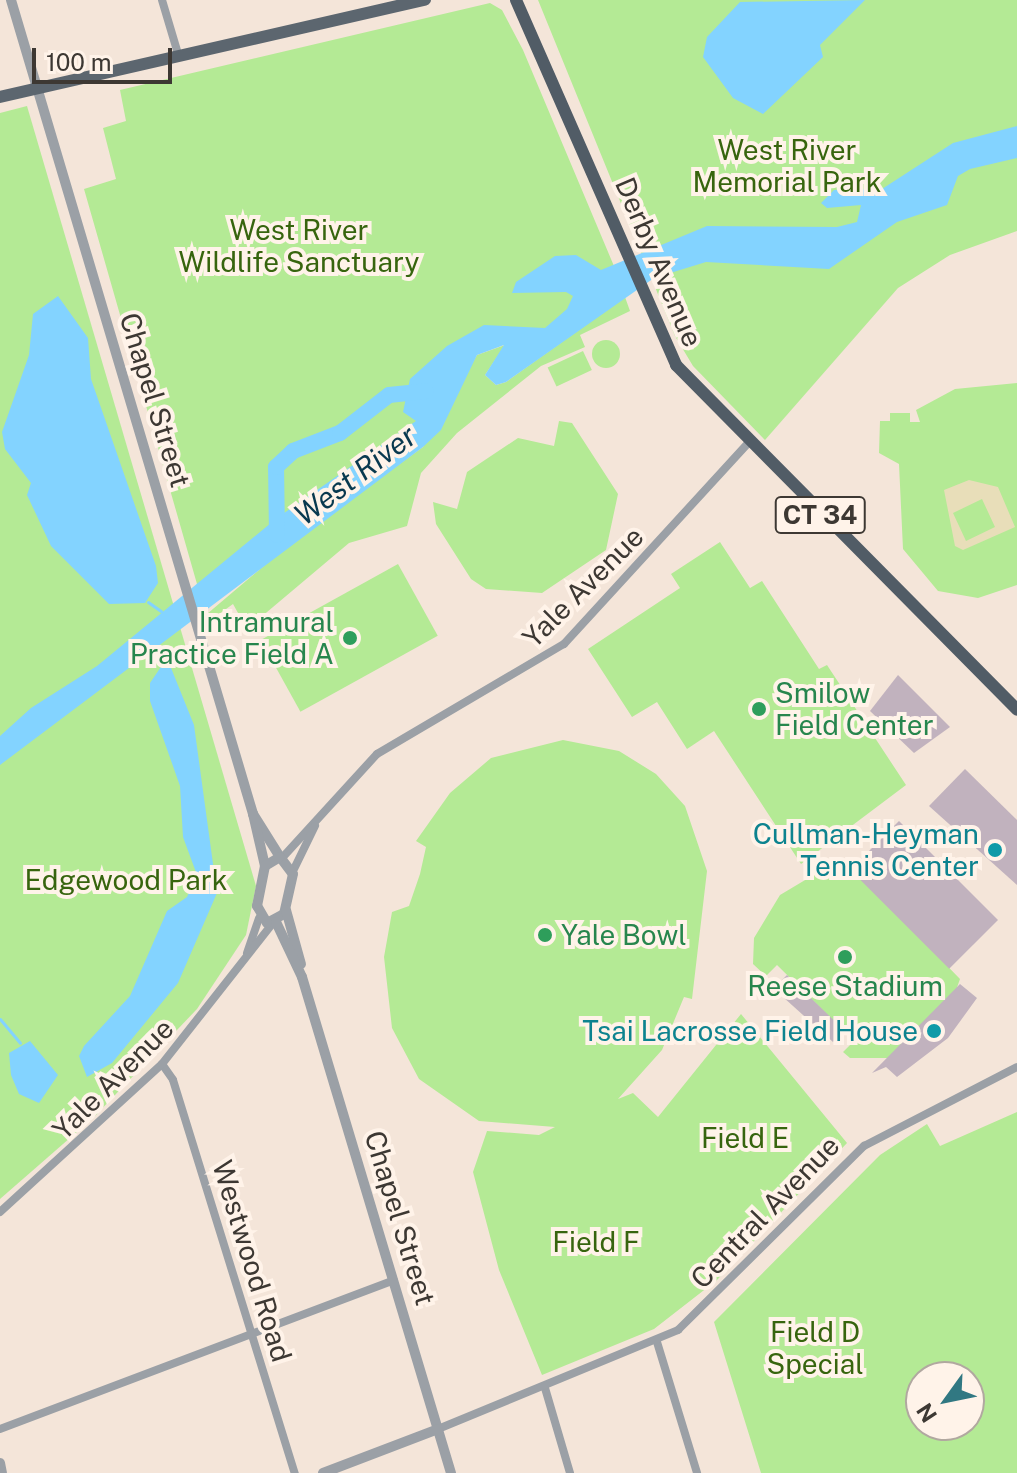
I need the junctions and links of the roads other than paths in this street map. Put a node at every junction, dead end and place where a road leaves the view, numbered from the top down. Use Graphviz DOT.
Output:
graph roads {
  1 [pos="11,0"];
  2 [pos="162,0"];
  3 [pos="425,0"];
  4 [pos="516,0"];
  5 [pos="179,57"];
  6 [pos="37,89"];
  7 [pos="0,97"];
  8 [pos="748,443"];
  9 [pos="1017,710"];
  10 [pos="253,814"];
  11 [pos="316,822"];
  12 [pos="281,858"];
  13 [pos="265,866"];
  14 [pos="294,869"];
  15 [pos="285,908"];
  16 [pos="259,918"];
  17 [pos="274,923"];
  18 [pos="243,965"];
  19 [pos="302,977"];
  20 [pos="162,1064"];
  21 [pos="1017,1067"];
  22 [pos="0,1212"];
  23 [pos="394,1280"];
  24 [pos="251,1334"];
  25 [pos="657,1342"];
  26 [pos="545,1388"];
  27 [pos="0,1429"];
  28 [pos="438,1429"];
  29 [pos="0,1463"];
  30 [pos="2,1473"];
  31 [pos="295,1473"];
  32 [pos="323,1473"];
  33 [pos="451,1473"];
  34 [pos="570,1473"];
  35 [pos="697,1473"];
  1 -- 6 [label="street, Chapel Street"];
  2 -- 5 [label="street"];
  3 -- 5 [label="main road"];
  4 -- 8 [label="highway, Derby Avenue / CT 34"];
  5 -- 6 [label="main road"];
  6 -- 7 [label="main road"];
  6 -- 10 [label="street, Chapel Street"];
  8 -- 9 [label="highway, Derby Avenue / CT 34"];
  8 -- 11 [label="street, Yale Avenue"];
  10 -- 12 [label="street, Chapel Street"];
  10 -- 13 [label="street, Chapel Street"];
  11 -- 12 [label="street, Yale Avenue"];
  11 -- 14 [label="street, Yale Avenue"];
  12 -- 13 [label="street"];
  12 -- 14 [label="street, Chapel Street"];
  13 -- 16 [label="street, Chapel Street"];
  14 -- 15 [label="street"];
  15 -- 17 [label="street"];
  15 -- 19 [label="street, Chapel Street"];
  16 -- 17 [label="street"];
  16 -- 18 [label="street, Yale Avenue"];
  17 -- 18 [label="street, Yale Avenue"];
  17 -- 19 [label="street, Chapel Street"];
  18 -- 20 [label="street, Yale Avenue"];
  19 -- 23 [label="street, Chapel Street"];
  20 -- 22 [label="street, Yale Avenue"];
  20 -- 24 [label="street, Westwood Road"];
  21 -- 25 [label="street, Central Avenue"];
  23 -- 24 [label="street"];
  23 -- 28 [label="street, Chapel Street"];
  24 -- 27 [label="street"];
  24 -- 31 [label="street, Westwood Road"];
  25 -- 26 [label="street, Central Avenue"];
  25 -- 35 [label="street"];
  26 -- 28 [label="street, Central Avenue"];
  26 -- 34 [label="street"];
  28 -- 32 [label="street, Central Avenue"];
  28 -- 33 [label="street, Chapel Street"];
  29 -- 30 [label="street"];
}
